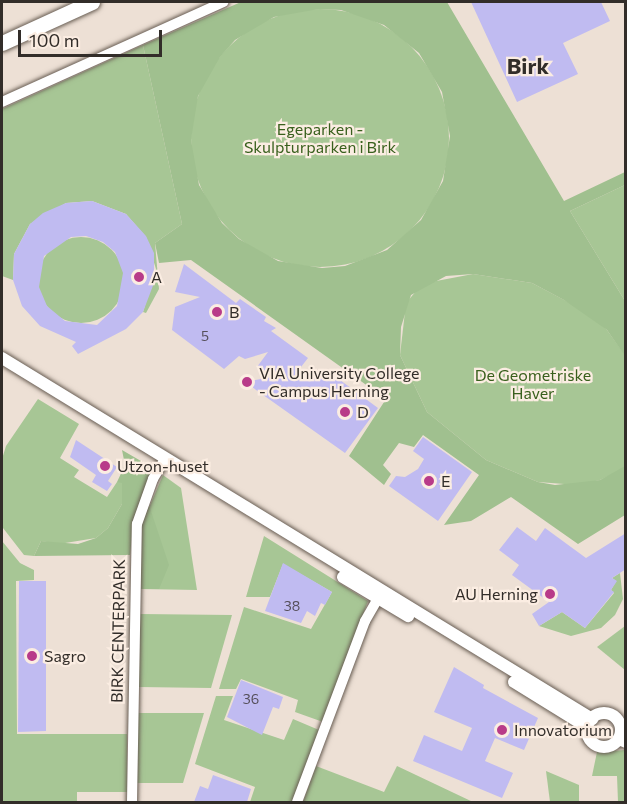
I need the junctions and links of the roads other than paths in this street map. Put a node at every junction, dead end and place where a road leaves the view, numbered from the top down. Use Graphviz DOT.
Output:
graph roads {
  1 [pos="92,2"];
  2 [pos="223,2"];
  3 [pos="2,43"];
  4 [pos="2,102"];
  5 [pos="2,358"];
  6 [pos="2,366"];
  7 [pos="40,386"];
  8 [pos="163,462"];
  9 [pos="381,595"];
  10 [pos="590,723"];
  11 [pos="622,742"];
  12 [pos="132,802"];
  13 [pos="297,802"];
  1 -- 3 [label="main road"];
  2 -- 4 [label="street"];
  5 -- 7 [label="street"];
  6 -- 7 [label="street"];
  7 -- 8 [label="street"];
  8 -- 9 [label="street"];
  8 -- 12 [label="street, BIRK CENTERPARK"];
  9 -- 10 [label="street"];
  9 -- 13 [label="street"];
  10 -- 11 [label="street"];
  10 -- 11 [label="street"];
}
